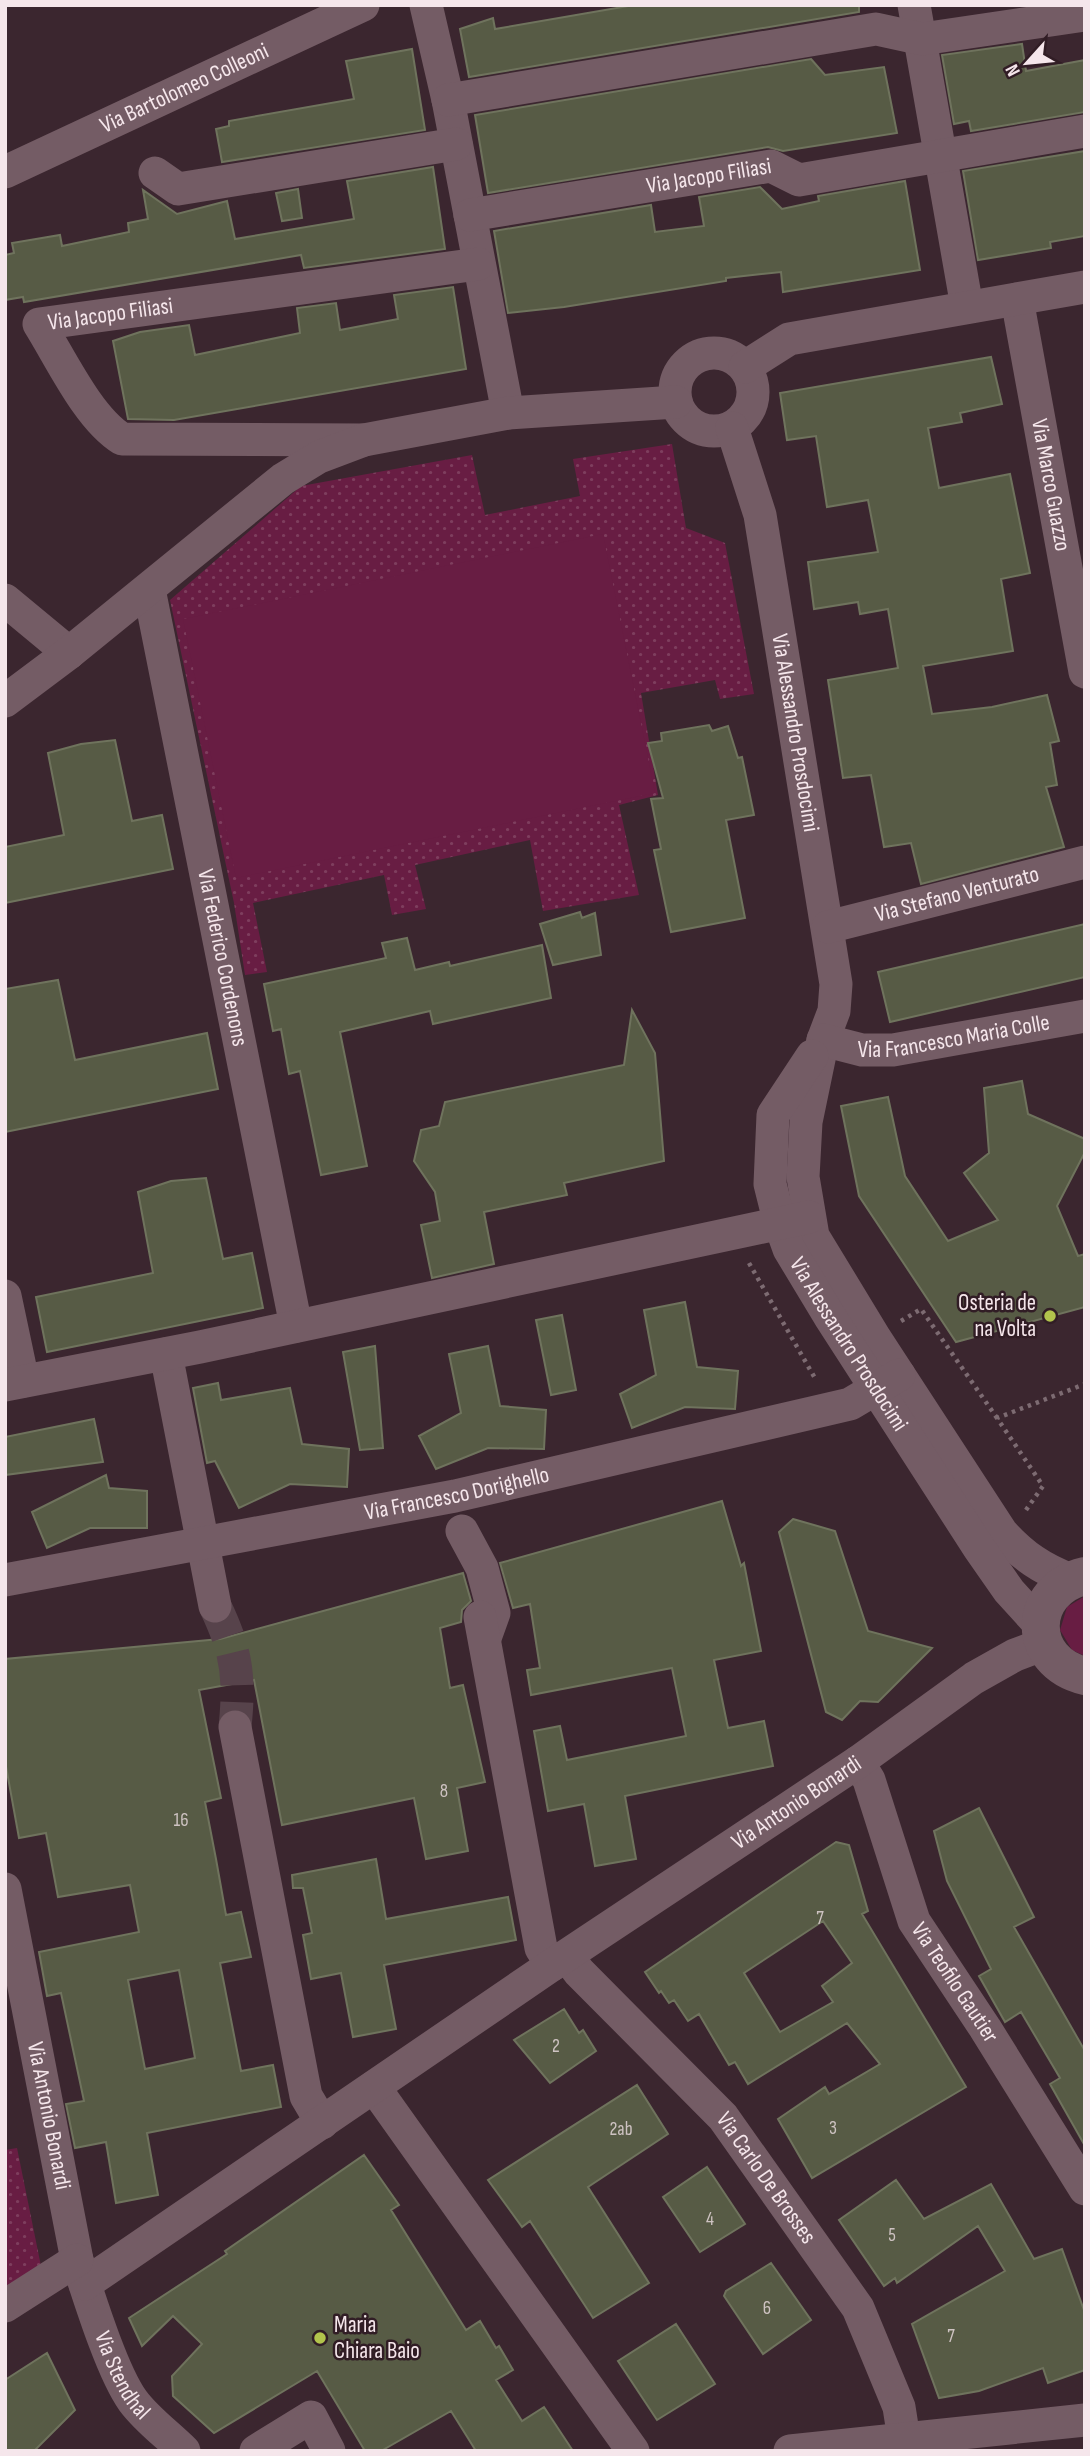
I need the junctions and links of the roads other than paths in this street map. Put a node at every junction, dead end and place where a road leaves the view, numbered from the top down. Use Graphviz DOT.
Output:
graph roads {
  1 [pos="363,5"];
  2 [pos="426,5"];
  3 [pos="914,5"];
  4 [pos="1085,15"];
  5 [pos="922,39"];
  6 [pos="448,100"];
  7 [pos="1085,131"];
  8 [pos="456,144"];
  9 [pos="942,155"];
  10 [pos="5,172"];
  11 [pos="155,173"];
  12 [pos="470,215"];
  13 [pos="478,264"];
  14 [pos="1085,287"];
  15 [pos="1017,299"];
  16 [pos="967,307"];
  17 [pos="745,367"];
  18 [pos="676,402"];
  19 [pos="508,412"];
  20 [pos="732,428"];
  21 [pos="364,440"];
  22 [pos="149,589"];
  23 [pos="5,600"];
  24 [pos="69,653"];
  25 [pos="1085,672"];
  26 [pos="5,701"];
  27 [pos="1085,862"];
  28 [pos="828,927"];
  29 [pos="1085,1016"];
  30 [pos="823,1040"];
  31 [pos="794,1220"];
  32 [pos="5,1296"];
  33 [pos="296,1326"];
  34 [pos="166,1354"];
  35 [pos="888,1382"];
  36 [pos="14,1383"];
  37 [pos="459,1517"];
  38 [pos="202,1545"];
  39 [pos="1078,1578"];
  40 [pos="5,1580"];
  41 [pos="215,1606"];
  42 [pos="1042,1635"];
  43 [pos="1080,1677"];
  44 [pos="235,1727"];
  45 [pos="858,1762"];
  46 [pos="5,1889"];
  47 [pos="560,1960"];
  48 [pos="374,2087"];
  49 [pos="321,2123"];
  50 [pos="1085,2188"];
  51 [pos="81,2272"];
  52 [pos="5,2306"];
  53 [pos="1085,2420"];
  54 [pos="904,2439"];
  55 [pos="184,2451"];
  56 [pos="256,2451"];
  57 [pos="329,2451"];
  58 [pos="633,2451"];
  59 [pos="790,2451"];
  1 -- 10 [label="street, Via Bartolomeo Colleoni"];
  2 -- 6 [label="street"];
  3 -- 5 [label="street"];
  4 -- 5 [label="street"];
  5 -- 6 [label="street"];
  5 -- 9 [label="street"];
  6 -- 8 [label="street"];
  7 -- 9 [label="street, Via Jacopo Filiasi"];
  8 -- 11 [label="street"];
  8 -- 12 [label="street"];
  9 -- 12 [label="street, Via Jacopo Filiasi"];
  9 -- 16 [label="street"];
  12 -- 13 [label="street"];
  13 -- 19 [label="street"];
  13 -- 21 [label="street, Via Jacopo Filiasi"];
  14 -- 15 [label="street"];
  15 -- 16 [label="street"];
  15 -- 25 [label="street, Via Marco Guazzo"];
  16 -- 17 [label="street"];
  17 -- 18 [label="street"];
  17 -- 20 [label="street"];
  18 -- 19 [label="street, Via Jacopo Filiasi"];
  18 -- 20 [label="street"];
  19 -- 21 [label="street, Via Jacopo Filiasi"];
  20 -- 28 [label="street, Via Alessandro Prosdocimi"];
  21 -- 22 [label="street, Via Jacopo Filiasi"];
  22 -- 24 [label="street, Via Jacopo Filiasi"];
  22 -- 33 [label="street, Via Federico Cordenons"];
  23 -- 24 [label="street"];
  24 -- 26 [label="street, Via Jacopo Filiasi"];
  27 -- 28 [label="street, Via Stefano Venturato"];
  28 -- 30 [label="street, Via Alessandro Prosdocimi"];
  29 -- 30 [label="street, Via Francesco Maria Colle"];
  30 -- 31 [label="street, Via Alessandro Prosdocimi"];
  31 -- 33 [label="street"];
  31 -- 35 [label="street, Via Alessandro Prosdocimi"];
  32 -- 36 [label="street"];
  33 -- 34 [label="street"];
  34 -- 36 [label="street"];
  34 -- 38 [label="street"];
  35 -- 37 [label="street, Via Francesco Dorighello"];
  35 -- 39 [label="street, Via Alessandro Prosdocimi"];
  35 -- 42 [label="street, Via Alessandro Prosdocimi"];
  37 -- 38 [label="street, Via Francesco Dorighello"];
  37 -- 47 [label="street"];
  38 -- 40 [label="street, Via Francesco Dorighello"];
  38 -- 41 [label="street"];
  39 -- 42 [label="street"];
  42 -- 43 [label="street"];
  42 -- 45 [label="street, Via Antonio Bonardi"];
  44 -- 49 [label="street"];
  45 -- 47 [label="street, Via Antonio Bonardi"];
  45 -- 50 [label="street, Via Teofilo Gautier"];
  46 -- 51 [label="street, Via Antonio Bonardi"];
  47 -- 48 [label="street, Via Antonio Bonardi"];
  47 -- 54 [label="street, Via Carlo De Brosses"];
  48 -- 49 [label="street, Via Antonio Bonardi"];
  48 -- 58 [label="street"];
  49 -- 51 [label="street, Via Antonio Bonardi"];
  51 -- 52 [label="street, Via Antonio Bonardi"];
  51 -- 55 [label="street, Via Stendhal"];
  53 -- 54 [label="street"];
  54 -- 59 [label="street"];
  56 -- 57 [label="street"];
}
